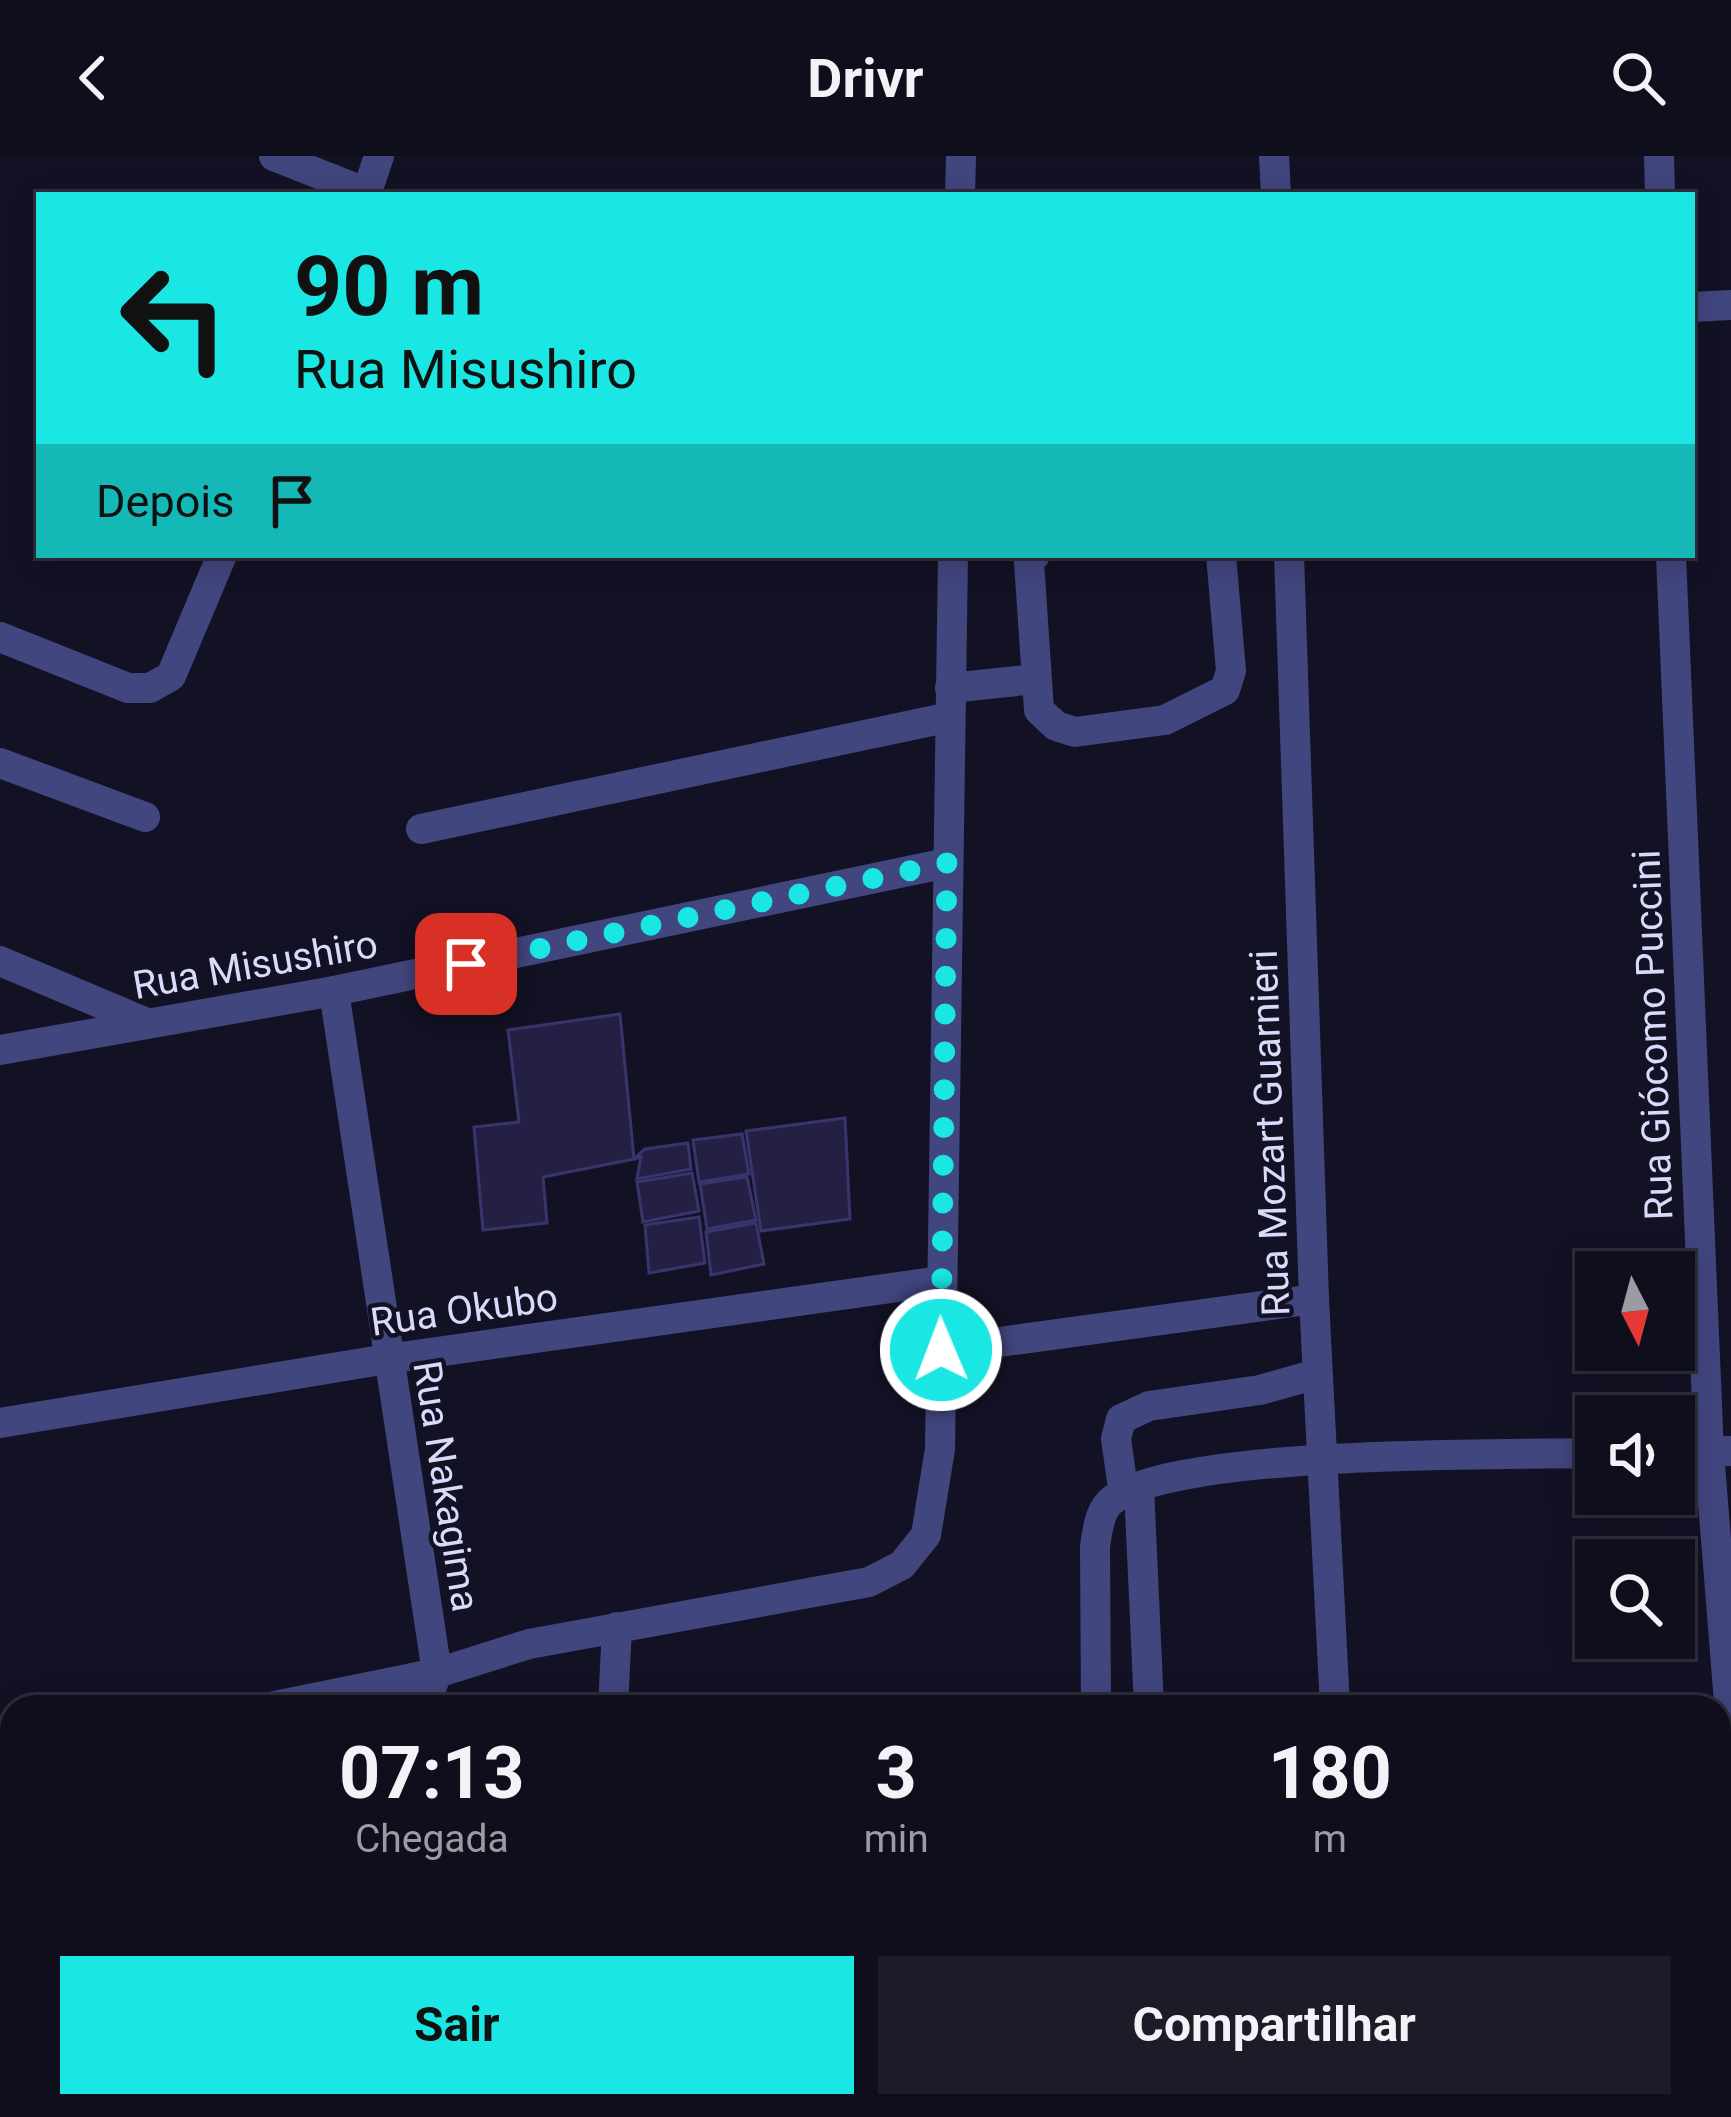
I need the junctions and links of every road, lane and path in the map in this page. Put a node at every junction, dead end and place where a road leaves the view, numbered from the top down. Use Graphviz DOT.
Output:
graph roads {
  1 [pos="274,156"];
  2 [pos="380,156"];
  3 [pos="961,156"];
  4 [pos="1274,156"];
  5 [pos="1659,156"];
  6 [pos="361,192"];
  7 [pos="367,192"];
  8 [pos="960,192"];
  9 [pos="1276,192"];
  10 [pos="1660,192"];
  11 [pos="1731,305"];
  12 [pos="1695,308"];
  13 [pos="221,558"];
  14 [pos="953,558"];
  15 [pos="1032,558"];
  16 [pos="1221,558"];
  17 [pos="1289,558"];
  18 [pos="1670,558"];
  19 [pos="0,637"];
  20 [pos="1035,679"];
  21 [pos="950,702"];
  22 [pos="0,763"];
  23 [pos="145,817"];
  24 [pos="421,829"];
  25 [pos="947,863"];
  26 [pos="0,961"];
  27 [pos="334,991"];
  28 [pos="147,1023"];
  29 [pos="0,1050"];
  30 [pos="940,1281"];
  31 [pos="1314,1299"];
  32 [pos="941,1350"];
  33 [pos="387,1359"];
  34 [pos="1317,1374"];
  35 [pos="0,1423"];
  36 [pos="1720,1452"];
  37 [pos="1575,1454"];
  38 [pos="1321,1457"];
  39 [pos="1131,1491"];
  40 [pos="617,1627"];
  41 [pos="437,1673"];
  42 [pos="329,1695"];
  43 [pos="429,1695"];
  44 [pos="614,1695"];
  45 [pos="1096,1695"];
  46 [pos="1147,1695"];
  47 [pos="1334,1695"];
  48 [pos="1730,1695"];
  1 -- 6 [label="street"];
  2 -- 7 [label="street"];
  3 -- 8 [label="street"];
  4 -- 9 [label="street"];
  5 -- 10 [label="street"];
  11 -- 12 [label="street"];
  13 -- 19 [label="street"];
  14 -- 21 [label="street"];
  15 -- 20 [label="street"];
  16 -- 20 [label="street"];
  17 -- 31 [label="street, Rua Mozart Guarnieri"];
  18 -- 36 [label="street, Rua Giócomo Puccini"];
  20 -- 21 [label="street"];
  21 -- 24 [label="street"];
  21 -- 25 [label="street"];
  22 -- 23 [label="street"];
  25 -- 27 [label="street, Rua Misushiro"];
  25 -- 30 [label="street"];
  26 -- 28 [label="street"];
  27 -- 28 [label="street, Rua Misushiro"];
  27 -- 33 [label="street, Rua Nakagima"];
  28 -- 29 [label="street, Rua Misushiro"];
  30 -- 32 [label="street"];
  30 -- 33 [label="street, Rua Okubo"];
  31 -- 32 [label="street"];
  31 -- 34 [label="street, Rua Mozart Guarnieri"];
  32 -- 40 [label="street"];
  33 -- 35 [label="street, Rua Okubo"];
  33 -- 41 [label="street, Rua Nakagima"];
  34 -- 38 [label="street, Rua Mozart Guarnieri"];
  34 -- 39 [label="street"];
  36 -- 48 [label="street, Rua Giócomo Puccini"];
  37 -- 38 [label="street"];
  38 -- 39 [label="street"];
  38 -- 47 [label="street, Rua Mozart Guarnieri"];
  39 -- 45 [label="street"];
  39 -- 46 [label="street"];
  40 -- 41 [label="street"];
  40 -- 44 [label="street"];
  41 -- 42 [label="street"];
  41 -- 43 [label="street, Rua Nakagima"];
}
